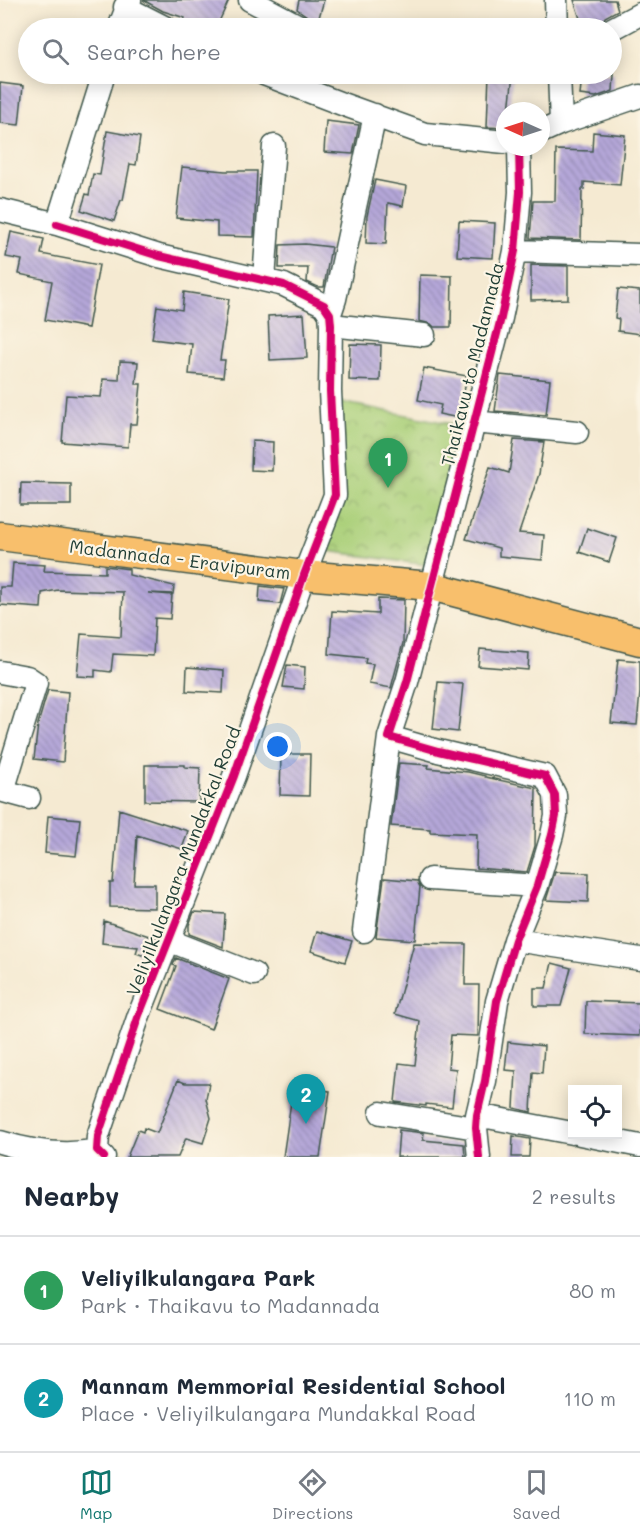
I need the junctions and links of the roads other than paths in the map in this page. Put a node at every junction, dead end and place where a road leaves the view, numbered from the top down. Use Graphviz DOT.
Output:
graph roads {
  1 [pos="250,0"];
  2 [pos="556,0"];
  3 [pos="124,12"];
  4 [pos="640,14"];
  5 [pos="140,18"];
  6 [pos="284,18"];
  7 [pos="557,18"];
  8 [pos="622,24"];
  9 [pos="101,84"];
  10 [pos="290,84"];
  11 [pos="558,84"];
  12 [pos="640,96"];
  13 [pos="375,115"];
  14 [pos="551,128"];
  15 [pos="496,141"];
  16 [pos="273,146"];
  17 [pos="519,156"];
  18 [pos="1,215"];
  19 [pos="57,224"];
  20 [pos="515,250"];
  21 [pos="640,255"];
  22 [pos="264,279"];
  23 [pos="330,319"];
  24 [pos="424,335"];
  25 [pos="473,422"];
  26 [pos="577,432"];
  27 [pos="0,536"];
  28 [pos="304,575"];
  29 [pos="431,586"];
  30 [pos="640,641"];
  31 [pos="0,672"];
  32 [pos="389,737"];
  33 [pos="29,798"];
  34 [pos="430,879"];
  35 [pos="537,886"];
  36 [pos="364,931"];
  37 [pos="168,940"];
  38 [pos="515,940"];
  39 [pos="640,959"];
  40 [pos="254,974"];
  41 [pos="381,1113"];
  42 [pos="476,1122"];
  43 [pos="568,1132"];
  44 [pos="605,1139"];
  45 [pos="0,1142"];
  46 [pos="640,1146"];
  47 [pos="100,1153"];
  48 [pos="479,1157"];
  1 -- 6 [label="street"];
  2 -- 7 [label="street"];
  3 -- 5 [label="street"];
  4 -- 8 [label="street"];
  9 -- 19 [label="street"];
  10 -- 13 [label="street"];
  11 -- 14 [label="street"];
  12 -- 14 [label="street"];
  13 -- 15 [label="street"];
  13 -- 23 [label="street, Veliyilkulangara Mundakkal Road"];
  16 -- 22 [label="street"];
  17 -- 20 [label="street, Thaikavu to Madannada"];
  18 -- 19 [label="street"];
  19 -- 22 [label="street"];
  20 -- 21 [label="street"];
  20 -- 25 [label="street, Thaikavu to Madannada"];
  22 -- 23 [label="street"];
  23 -- 24 [label="street"];
  23 -- 28 [label="street, Veliyilkulangara Mundakkal Road"];
  25 -- 26 [label="street"];
  25 -- 29 [label="street, Thaikavu to Madannada"];
  27 -- 28 [label="main road, Madannada - Eravipuram"];
  28 -- 29 [label="main road, Madannada - Eravipuram"];
  28 -- 37 [label="street, Veliyilkulangara Mundakkal Road"];
  29 -- 30 [label="main road, Madannada - Eravipuram"];
  29 -- 32 [label="street, Thaikavu to Madannada"];
  31 -- 33 [label="street"];
  32 -- 35 [label="street"];
  32 -- 36 [label="street, Thaikavu to Madannada"];
  34 -- 35 [label="street"];
  35 -- 38 [label="street"];
  37 -- 40 [label="street"];
  37 -- 47 [label="street, Veliyilkulangara Mundakkal Road"];
  38 -- 39 [label="street"];
  38 -- 42 [label="street"];
  41 -- 42 [label="street"];
  42 -- 43 [label="street"];
  42 -- 48 [label="street"];
  44 -- 46 [label="street"];
  45 -- 47 [label="street"];
}
